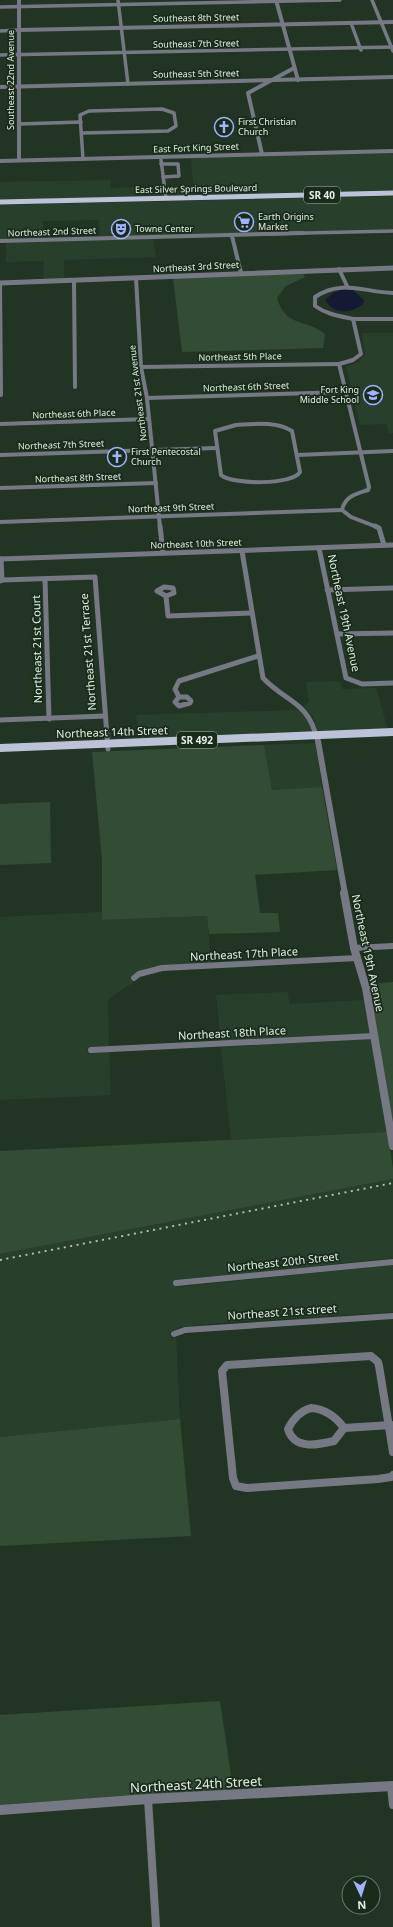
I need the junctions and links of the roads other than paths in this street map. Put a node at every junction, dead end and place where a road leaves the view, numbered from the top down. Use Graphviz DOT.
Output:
graph roads {
  1 [pos="19,0"];
  2 [pos="118,0"];
  3 [pos="327,0"];
  4 [pos="340,0"];
  5 [pos="372,0"];
  6 [pos="276,1"];
  7 [pos="118,5"];
  8 [pos="0,7"];
  9 [pos="19,7"];
  10 [pos="382,22"];
  11 [pos="393,22"];
  12 [pos="351,23"];
  13 [pos="282,24"];
  14 [pos="121,28"];
  15 [pos="19,30"];
  16 [pos="0,31"];
  17 [pos="361,48"];
  18 [pos="392,49"];
  19 [pos="289,50"];
  20 [pos="124,54"];
  21 [pos="0,55"];
  22 [pos="19,56"];
  23 [pos="0,59"];
  24 [pos="294,68"];
  25 [pos="393,77"];
  26 [pos="272,80"];
  27 [pos="298,80"];
  28 [pos="128,84"];
  29 [pos="0,86"];
  30 [pos="20,86"];
  31 [pos="81,122"];
  32 [pos="19,124"];
  33 [pos="82,133"];
  34 [pos="393,151"];
  35 [pos="262,154"];
  36 [pos="160,157"];
  37 [pos="83,159"];
  38 [pos="18,160"];
  39 [pos="0,161"];
  40 [pos="161,164"];
  41 [pos="163,177"];
  42 [pos="393,193"];
  43 [pos="166,198"];
  44 [pos="0,202"];
  45 [pos="393,231"];
  46 [pos="232,236"];
  47 [pos="0,241"];
  48 [pos="393,268"];
  49 [pos="339,269"];
  50 [pos="241,273"];
  51 [pos="136,278"];
  52 [pos="74,281"];
  53 [pos="0,283"];
  54 [pos="347,286"];
  55 [pos="393,293"];
  56 [pos="353,319"];
  57 [pos="393,319"];
  58 [pos="339,364"];
  59 [pos="141,367"];
  60 [pos="75,387"];
  61 [pos="346,392"];
  62 [pos="0,395"];
  63 [pos="147,398"];
  64 [pos="149,419"];
  65 [pos="0,424"];
  66 [pos="216,448"];
  67 [pos="152,450"];
  68 [pos="393,451"];
  69 [pos="360,452"];
  70 [pos="0,455"];
  71 [pos="297,455"];
  72 [pos="156,483"];
  73 [pos="0,488"];
  74 [pos="342,510"];
  75 [pos="159,517"];
  76 [pos="0,522"];
  77 [pos="384,545"];
  78 [pos="393,545"];
  79 [pos="319,548"];
  80 [pos="242,551"];
  81 [pos="163,553"];
  82 [pos="1,559"];
  83 [pos="45,579"];
  84 [pos="1,580"];
  85 [pos="393,588"];
  86 [pos="327,590"];
  87 [pos="166,596"];
  88 [pos="252,613"];
  89 [pos="393,632"];
  90 [pos="337,634"];
  91 [pos="258,656"];
  92 [pos="393,683"];
  93 [pos="179,697"];
  94 [pos="105,716"];
  95 [pos="49,719"];
  96 [pos="0,720"];
  97 [pos="393,732"];
  98 [pos="317,738"];
  99 [pos="393,738"];
  100 [pos="108,746"];
  101 [pos="0,748"];
  102 [pos="0,754"];
  103 [pos="393,946"];
  104 [pos="354,948"];
  105 [pos="357,958"];
  106 [pos="134,978"];
  107 [pos="374,1036"];
  108 [pos="91,1050"];
  109 [pos="393,1146"];
  110 [pos="393,1262"];
  111 [pos="176,1283"];
  112 [pos="393,1316"];
  113 [pos="174,1334"];
  114 [pos="391,1426"];
  115 [pos="344,1428"];
  116 [pos="393,1452"];
  117 [pos="393,1475"];
  118 [pos="392,1786"];
  119 [pos="148,1799"];
  120 [pos="393,1805"];
  121 [pos="0,1810"];
  122 [pos="156,1927"];
  1 -- 9 [label="street, Southeast 22nd Avenue"];
  2 -- 7 [label="street"];
  3 -- 4 [label="street"];
  3 -- 6 [label="street"];
  5 -- 10 [label="street"];
  6 -- 7 [label="street"];
  6 -- 13 [label="street"];
  7 -- 9 [label="street"];
  7 -- 14 [label="street"];
  8 -- 9 [label="street"];
  9 -- 15 [label="street, Southeast 22nd Avenue"];
  10 -- 11 [label="street, Southeast 8th Street"];
  10 -- 12 [label="street, Southeast 8th Street"];
  10 -- 18 [label="street"];
  12 -- 13 [label="street, Southeast 8th Street"];
  12 -- 17 [label="street"];
  13 -- 14 [label="street, Southeast 8th Street"];
  13 -- 19 [label="street"];
  14 -- 15 [label="street, Southeast 8th Street"];
  14 -- 20 [label="street"];
  15 -- 16 [label="street, Southeast 8th Street"];
  15 -- 22 [label="street, Southeast 22nd Avenue"];
  17 -- 18 [label="street, Southeast 7th Street"];
  17 -- 19 [label="street, Southeast 7th Street"];
  19 -- 20 [label="street, Southeast 7th Street"];
  19 -- 24 [label="street"];
  20 -- 22 [label="street, Southeast 7th Street"];
  20 -- 28 [label="street"];
  21 -- 22 [label="street, Southeast 7th Street"];
  22 -- 23 [label="street, Southeast 7th Street"];
  22 -- 30 [label="street, Southeast 22nd Avenue"];
  24 -- 26 [label="street"];
  24 -- 27 [label="street"];
  25 -- 27 [label="street, Southeast 5th Street"];
  26 -- 27 [label="street, Southeast 5th Street"];
  26 -- 28 [label="street, Southeast 5th Street"];
  26 -- 35 [label="street"];
  28 -- 30 [label="street, Southeast 5th Street"];
  29 -- 30 [label="street, Southeast 5th Street"];
  30 -- 32 [label="street, Southeast 22nd Avenue"];
  31 -- 32 [label="street"];
  31 -- 33 [label="street"];
  31 -- 33 [label="street"];
  32 -- 38 [label="street, Southeast 22nd Avenue"];
  33 -- 37 [label="street"];
  34 -- 35 [label="street, East Fort King Street"];
  35 -- 36 [label="street, East Fort King Street"];
  36 -- 37 [label="street, East Fort King Street"];
  36 -- 40 [label="street"];
  37 -- 38 [label="street, East Fort King Street"];
  38 -- 39 [label="street, East Fort King Street"];
  40 -- 41 [label="street"];
  40 -- 41 [label="street"];
  41 -- 43 [label="street"];
  42 -- 43 [label="main road, East Silver Springs Boulevard / SR 40"];
  43 -- 44 [label="main road, East Silver Springs Boulevard / SR 40"];
  45 -- 46 [label="street, Northeast 2nd Street"];
  46 -- 47 [label="street, Northeast 2nd Street"];
  46 -- 50 [label="street"];
  48 -- 49 [label="street, Northeast 3rd Street"];
  49 -- 50 [label="street, Northeast 3rd Street"];
  49 -- 54 [label="street"];
  50 -- 51 [label="street, Northeast 3rd Street"];
  51 -- 52 [label="street, Northeast 3rd Street"];
  51 -- 59 [label="street, Northeast 21st Avenue"];
  52 -- 53 [label="street, Northeast 3rd Street"];
  52 -- 60 [label="street"];
  53 -- 62 [label="street"];
  54 -- 55 [label="street"];
  54 -- 56 [label="street"];
  56 -- 57 [label="street"];
  56 -- 58 [label="street"];
  58 -- 59 [label="street, Northeast 5th Place"];
  58 -- 61 [label="street"];
  59 -- 63 [label="street, Northeast 21st Avenue"];
  61 -- 63 [label="street, Northeast 6th Street"];
  61 -- 69 [label="street"];
  63 -- 64 [label="street, Northeast 21st Avenue"];
  64 -- 65 [label="street, Northeast 6th Place"];
  64 -- 67 [label="street, Northeast 21st Avenue"];
  66 -- 67 [label="street, Northeast 7th Street"];
  66 -- 71 [label="street"];
  66 -- 71 [label="street"];
  67 -- 70 [label="street, Northeast 7th Street"];
  67 -- 72 [label="street, Northeast 21st Avenue"];
  68 -- 69 [label="street"];
  69 -- 71 [label="street"];
  69 -- 74 [label="street"];
  72 -- 73 [label="street, Northeast 8th Street"];
  72 -- 75 [label="street, Northeast 21st Avenue"];
  74 -- 75 [label="street, Northeast 9th Street"];
  74 -- 77 [label="street"];
  75 -- 76 [label="street, Northeast 9th Street"];
  75 -- 81 [label="street, Northeast 21st Avenue"];
  77 -- 78 [label="street, Northeast 10th Street"];
  77 -- 79 [label="street, Northeast 10th Street"];
  79 -- 80 [label="street, Northeast 10th Street"];
  79 -- 86 [label="street, Northeast 19th Avenue"];
  80 -- 81 [label="street, Northeast 10th Street"];
  80 -- 88 [label="street"];
  81 -- 82 [label="street, Northeast 10th Street"];
  82 -- 84 [label="street"];
  83 -- 84 [label="street"];
  83 -- 94 [label="street, Northeast 21st Terrace"];
  83 -- 95 [label="street, Northeast 21st Court"];
  85 -- 86 [label="street"];
  86 -- 90 [label="street, Northeast 19th Avenue"];
  87 -- 88 [label="street"];
  88 -- 91 [label="street"];
  89 -- 90 [label="street"];
  90 -- 92 [label="street, Northeast 19th Avenue"];
  91 -- 93 [label="street"];
  91 -- 98 [label="street"];
  94 -- 95 [label="street"];
  94 -- 100 [label="street, Northeast 21st Terrace"];
  95 -- 96 [label="street"];
  97 -- 98 [label="main road, Northeast 14th Street / SR 492"];
  98 -- 99 [label="main road, Northeast 14th Street / SR 492"];
  98 -- 100 [label="main road, Northeast 14th Street / SR 492"];
  98 -- 104 [label="street, Northeast 19th Avenue"];
  100 -- 101 [label="main road, Northeast 14th Street / SR 492"];
  100 -- 102 [label="main road, Northeast 14th Street / SR 492"];
  103 -- 104 [label="street"];
  104 -- 105 [label="street, Northeast 19th Avenue"];
  105 -- 106 [label="street, Northeast 17th Place"];
  105 -- 107 [label="street, Northeast 19th Avenue"];
  107 -- 108 [label="street, Northeast 18th Place"];
  107 -- 109 [label="street, Northeast 19th Avenue"];
  110 -- 111 [label="street, Northeast 20th Street"];
  112 -- 113 [label="street, Northeast 21st street"];
  114 -- 115 [label="street"];
  114 -- 116 [label="street"];
  114 -- 117 [label="street"];
  115 -- 115 [label="street"];
  118 -- 119 [label="street, Northeast 24th Street"];
  118 -- 120 [label="street"];
  119 -- 121 [label="street, Northeast 24th Street"];
  119 -- 122 [label="street"];
}
